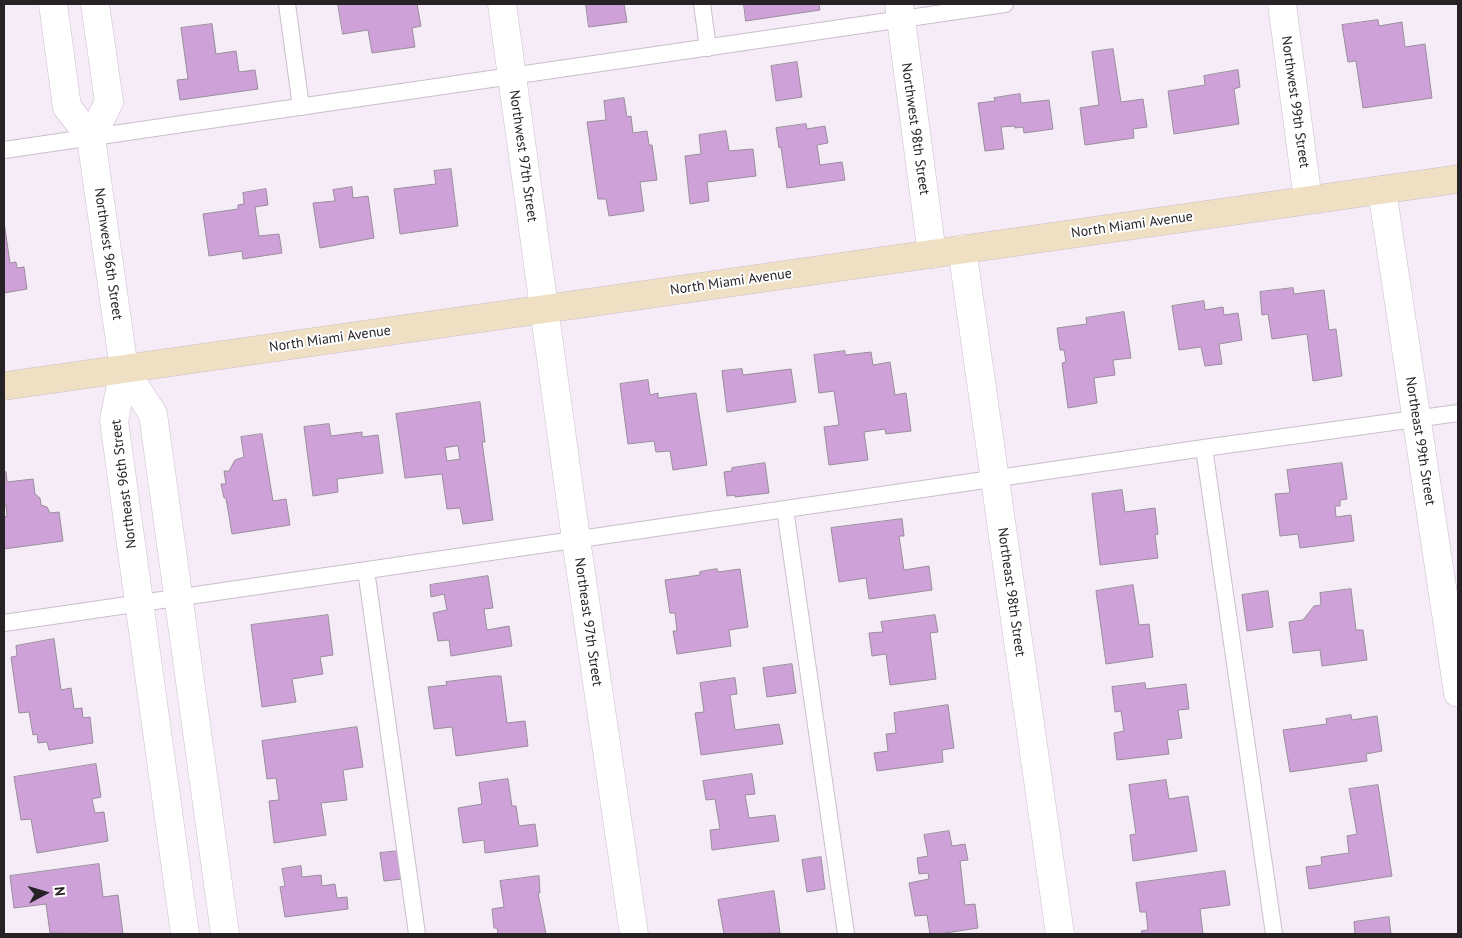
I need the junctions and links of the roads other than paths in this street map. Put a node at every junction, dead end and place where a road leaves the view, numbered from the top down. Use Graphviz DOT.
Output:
graph roads {
  1 [pos="53,4"];
  2 [pos="95,4"];
  3 [pos="287,4"];
  4 [pos="502,4"];
  5 [pos="702,4"];
  6 [pos="1005,4"];
  7 [pos="1282,4"];
  8 [pos="900,11"];
  9 [pos="708,48"];
  10 [pos="512,77"];
  11 [pos="301,108"];
  12 [pos="91,138"];
  13 [pos="4,150"];
  14 [pos="1458,179"];
  15 [pos="1382,190"];
  16 [pos="1308,200"];
  17 [pos="962,250"];
  18 [pos="932,254"];
  19 [pos="544,309"];
  20 [pos="124,369"];
  21 [pos="4,386"];
  22 [pos="1458,413"];
  23 [pos="1416,418"];
  24 [pos="1204,448"];
  25 [pos="995,478"];
  26 [pos="785,509"];
  27 [pos="576,540"];
  28 [pos="366,570"];
  29 [pos="178,598"];
  30 [pos="139,603"];
  31 [pos="4,623"];
  32 [pos="1458,693"];
  33 [pos="185,934"];
  34 [pos="225,934"];
  35 [pos="417,934"];
  36 [pos="634,934"];
  37 [pos="846,934"];
  38 [pos="1060,934"];
  39 [pos="1274,934"];
  1 -- 12 [label="street, Northwest 96th Street"];
  2 -- 12 [label="street"];
  3 -- 11 [label="lane"];
  4 -- 10 [label="street, Northwest 97th Street"];
  5 -- 9 [label="lane"];
  6 -- 8 [label="lane"];
  7 -- 16 [label="street, Northwest 99th Street"];
  8 -- 9 [label="lane"];
  8 -- 18 [label="street, Northwest 98th Street"];
  9 -- 10 [label="lane"];
  10 -- 11 [label="lane"];
  10 -- 19 [label="street, Northwest 97th Street"];
  11 -- 12 [label="lane"];
  12 -- 13 [label="lane"];
  12 -- 20 [label="street, Northwest 96th Street"];
  14 -- 15 [label="main road, North Miami Avenue"];
  15 -- 16 [label="main road, North Miami Avenue"];
  15 -- 23 [label="street, Northeast 99th Street"];
  16 -- 17 [label="main road, North Miami Avenue"];
  17 -- 18 [label="main road, North Miami Avenue"];
  17 -- 25 [label="street, Northeast 98th Street"];
  18 -- 19 [label="main road, North Miami Avenue"];
  19 -- 20 [label="main road, North Miami Avenue"];
  19 -- 27 [label="street, Northeast 97th Street"];
  20 -- 21 [label="main road, North Miami Avenue"];
  20 -- 29 [label="street"];
  20 -- 30 [label="street, Northeast 96th Street"];
  22 -- 23 [label="lane"];
  23 -- 24 [label="lane"];
  23 -- 32 [label="street, Northeast 99th Street"];
  24 -- 25 [label="lane"];
  24 -- 39 [label="lane"];
  25 -- 26 [label="lane"];
  25 -- 38 [label="street, Northeast 98th Street"];
  26 -- 27 [label="lane"];
  26 -- 37 [label="lane"];
  27 -- 28 [label="lane"];
  27 -- 36 [label="street, Northeast 97th Street"];
  28 -- 29 [label="lane"];
  28 -- 35 [label="lane"];
  29 -- 30 [label="lane"];
  29 -- 34 [label="street"];
  30 -- 31 [label="lane"];
  30 -- 33 [label="street, Northeast 96th Street"];
}
